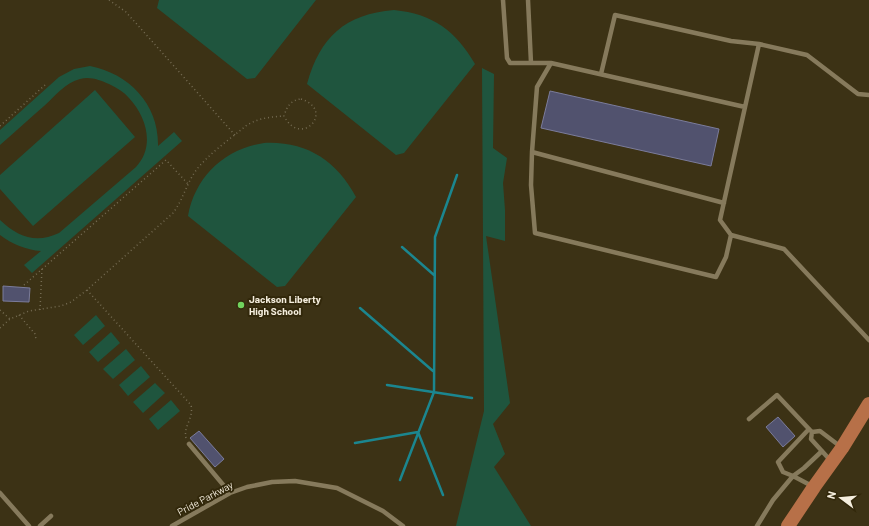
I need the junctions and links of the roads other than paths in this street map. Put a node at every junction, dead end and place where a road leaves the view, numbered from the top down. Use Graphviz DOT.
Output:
graph roads {
  1 [pos="503,0"];
  2 [pos="528,0"];
  3 [pos="759,44"];
  4 [pos="531,63"];
  5 [pos="551,63"];
  6 [pos="600,74"];
  7 [pos="869,95"];
  8 [pos="745,107"];
  9 [pos="532,152"];
  10 [pos="724,202"];
  11 [pos="731,235"];
  12 [pos="869,340"];
  13 [pos="869,404"];
  14 [pos="869,412"];
  15 [pos="749,419"];
  16 [pos="855,427"];
  17 [pos="811,431"];
  18 [pos="189,444"];
  19 [pos="842,448"];
  20 [pos="822,451"];
  21 [pos="832,462"];
  22 [pos="793,476"];
  23 [pos="814,487"];
  24 [pos="0,493"];
  25 [pos="230,493"];
  26 [pos="51,516"];
  27 [pos="29,526"];
  28 [pos="40,526"];
  29 [pos="172,526"];
  30 [pos="403,526"];
  31 [pos="757,526"];
  32 [pos="788,526"];
  1 -- 4 [label="lane"];
  2 -- 4 [label="lane"];
  3 -- 6 [label="lane"];
  3 -- 7 [label="lane"];
  3 -- 8 [label="lane"];
  4 -- 5 [label="lane"];
  5 -- 6 [label="lane"];
  5 -- 9 [label="lane"];
  6 -- 8 [label="lane"];
  8 -- 10 [label="lane"];
  9 -- 10 [label="lane"];
  9 -- 11 [label="lane"];
  10 -- 11 [label="lane"];
  11 -- 12 [label="lane"];
  13 -- 16 [label="main road"];
  14 -- 16 [label="main road"];
  15 -- 17 [label="lane"];
  16 -- 19 [label="main road"];
  17 -- 19 [label="lane"];
  17 -- 20 [label="lane"];
  17 -- 22 [label="lane"];
  18 -- 25 [label="lane"];
  19 -- 21 [label="main road"];
  20 -- 21 [label="lane"];
  20 -- 22 [label="lane"];
  21 -- 23 [label="main road"];
  22 -- 23 [label="lane"];
  22 -- 31 [label="lane"];
  23 -- 32 [label="main road"];
  24 -- 27 [label="lane"];
  25 -- 29 [label="lane, Pride Parkway"];
  25 -- 30 [label="lane, Pride Parkway"];
  26 -- 28 [label="lane"];
}
